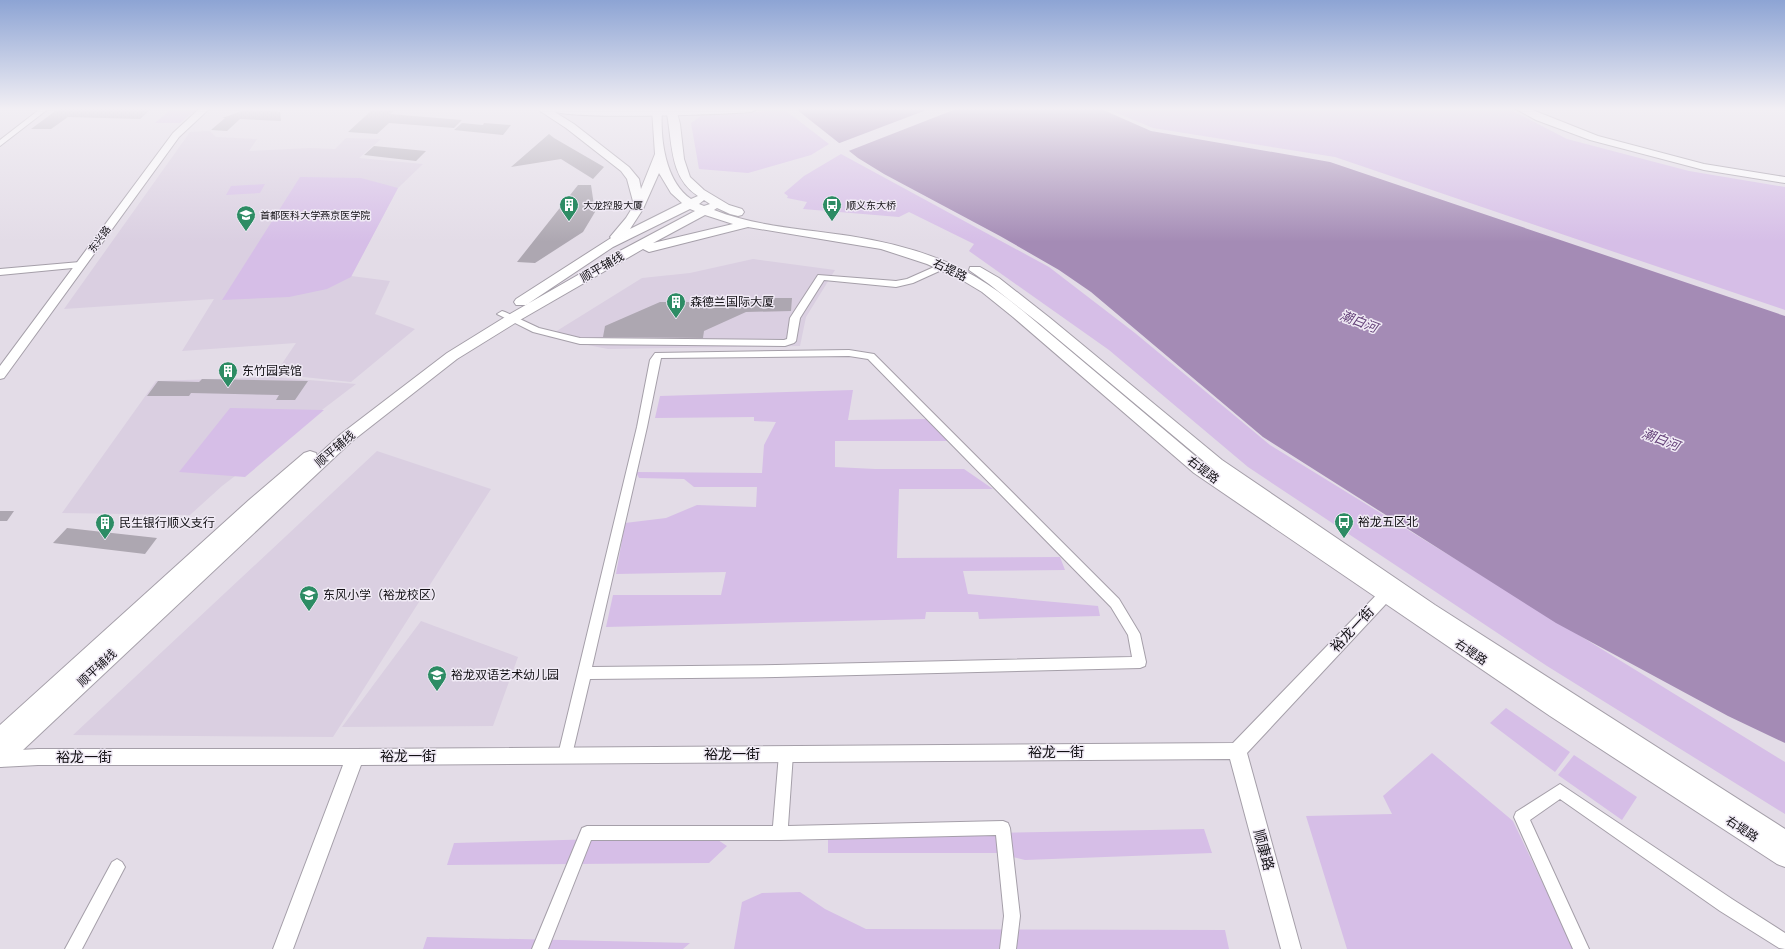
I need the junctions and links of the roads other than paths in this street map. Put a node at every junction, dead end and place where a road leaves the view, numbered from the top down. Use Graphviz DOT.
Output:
graph roads {
  1 [pos="162,153"];
  2 [pos="605,153"];
  3 [pos="678,153"];
  4 [pos="1652,153"];
  5 [pos="660,154"];
  6 [pos="1785,180"];
  7 [pos="639,204"];
  8 [pos="690,204"];
  9 [pos="709,204"];
  10 [pos="747,224"];
  11 [pos="609,244"];
  12 [pos="622,255"];
  13 [pos="80,265"];
  14 [pos="943,266"];
  15 [pos="0,272"];
  16 [pos="507,317"];
  17 [pos="0,375"];
  18 [pos="1390,590"];
  19 [pos="584,673"];
  20 [pos="0,738"];
  21 [pos="1237,751"];
  22 [pos="786,754"];
  23 [pos="565,755"];
  24 [pos="355,757"];
  25 [pos="0,758"];
  26 [pos="780,833"];
  27 [pos="1785,841"];
  28 [pos="1785,856"];
  29 [pos="117,867"];
  30 [pos="1785,942"];
  31 [pos="73,949"];
  32 [pos="284,949"];
  33 [pos="540,949"];
  34 [pos="1008,949"];
  35 [pos="1291,949"];
  36 [pos="1581,949"];
  1 -- 13 [label="street, 东兴路"];
  2 -- 7 [label="main road"];
  3 -- 9 [label="main road, 右堤路"];
  4 -- 6 [label="main road"];
  5 -- 7 [label="main road"];
  5 -- 8 [label="main road, 右堤路"];
  7 -- 11 [label="main road"];
  8 -- 9 [label="main road, 右堤路"];
  8 -- 11 [label="main road, 顺平辅线"];
  9 -- 10 [label="main road, 右堤路"];
  9 -- 12 [label="main road, 顺平辅线"];
  9 -- 18 [label="main road, 右堤路"];
  10 -- 12 [label="main road"];
  10 -- 14 [label="main road, 右堤路"];
  11 -- 16 [label="main road, 顺平辅线"];
  12 -- 16 [label="main road, 顺平辅线"];
  13 -- 15 [label="street"];
  13 -- 17 [label="street, 东兴路"];
  14 -- 16 [label="street"];
  14 -- 18 [label="main road, 右堤路"];
  16 -- 20 [label="main road, 顺平辅线"];
  16 -- 25 [label="main road, 顺平辅线"];
  18 -- 21 [label="street, 裕龙一街"];
  18 -- 27 [label="main road, 右堤路"];
  18 -- 28 [label="main road, 右堤路"];
  19 -- 19 [label="street"];
  19 -- 23 [label="street"];
  21 -- 22 [label="street, 裕龙一街"];
  21 -- 35 [label="street, 顺康路"];
  22 -- 23 [label="street, 裕龙一街"];
  22 -- 26 [label="street"];
  23 -- 24 [label="street, 裕龙一街"];
  24 -- 25 [label="street, 裕龙一街"];
  24 -- 32 [label="street"];
  26 -- 33 [label="street"];
  26 -- 34 [label="street"];
  29 -- 31 [label="street"];
  30 -- 36 [label="street"];
}
